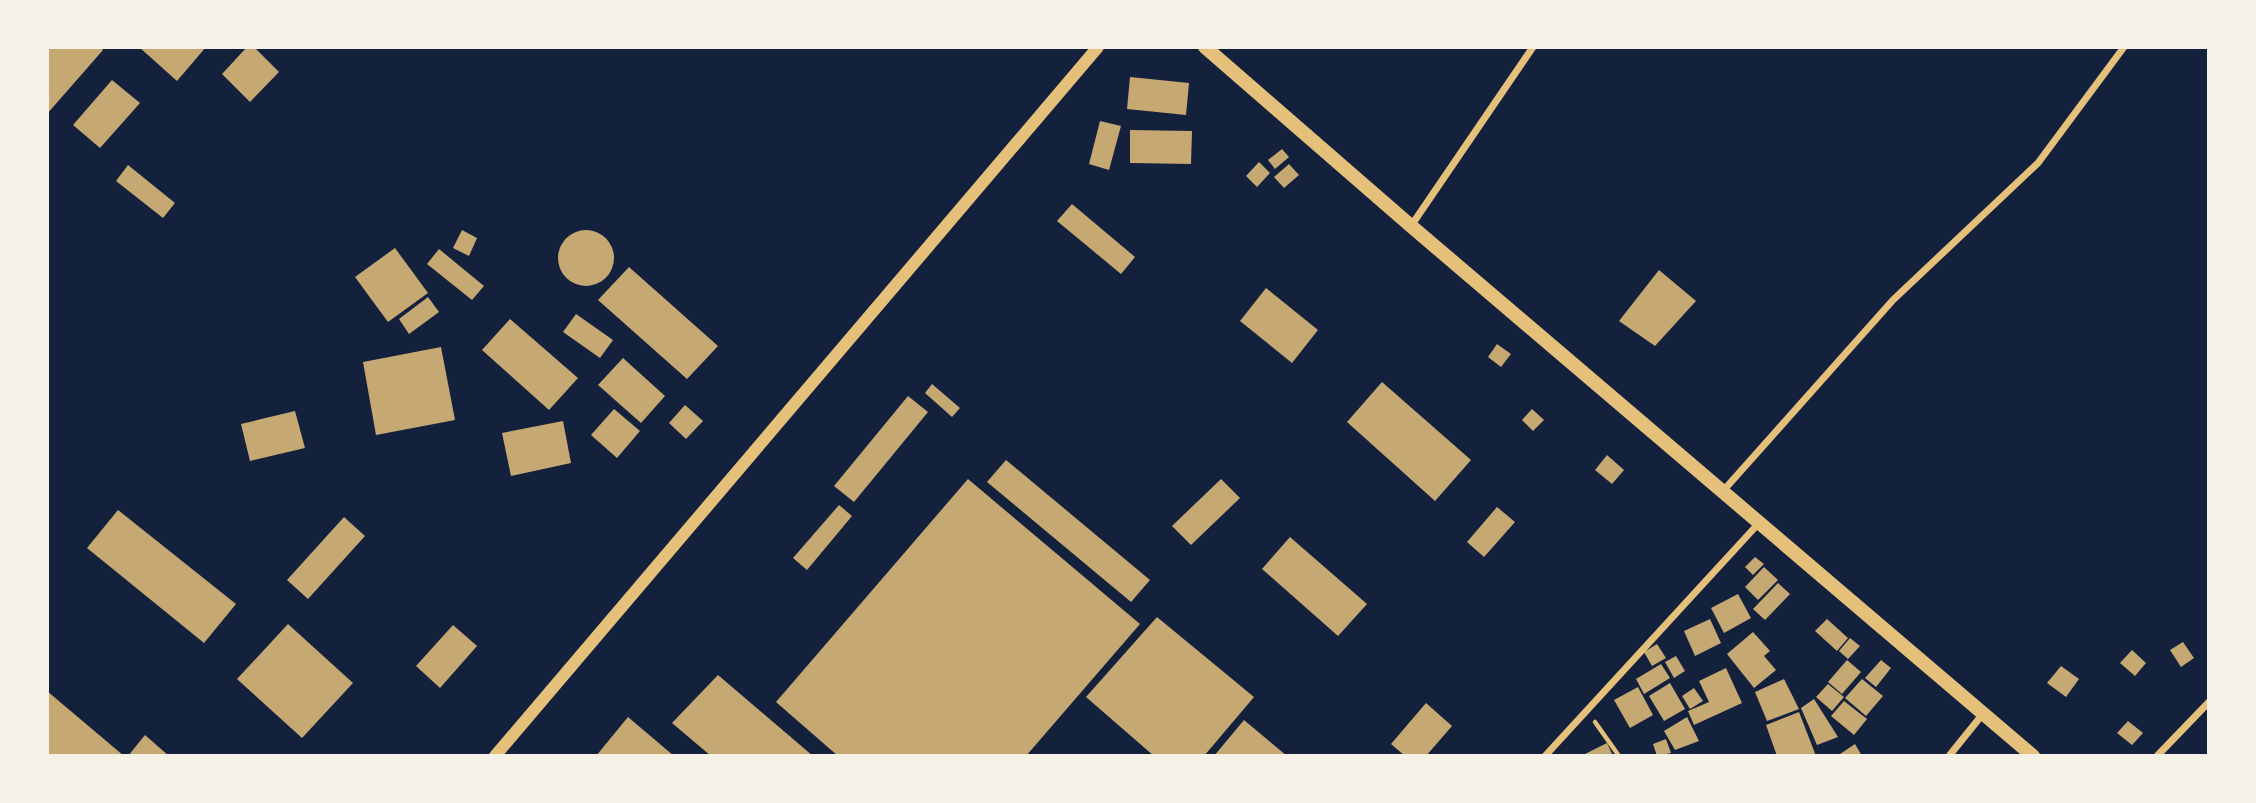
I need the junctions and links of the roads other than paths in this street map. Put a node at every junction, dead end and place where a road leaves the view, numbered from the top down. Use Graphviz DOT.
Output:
graph roads {
  1 [pos="1098,47"];
  2 [pos="1205,47"];
  3 [pos="1533,47"];
  4 [pos="2124,47"];
  5 [pos="1410,226"];
  6 [pos="1723,491"];
  7 [pos="1759,523"];
  8 [pos="2209,702"];
  9 [pos="1982,715"];
  10 [pos="495,756"];
  11 [pos="1545,756"];
  12 [pos="1949,756"];
  13 [pos="2033,756"];
  14 [pos="2157,756"];
  1 -- 10 [label="street"];
  2 -- 5 [label="main road"];
  3 -- 5 [label="street"];
  4 -- 6 [label="street"];
  5 -- 6 [label="main road"];
  6 -- 7 [label="main road"];
  7 -- 9 [label="main road"];
  7 -- 11 [label="street"];
  8 -- 14 [label="street"];
  9 -- 12 [label="street"];
  9 -- 13 [label="main road"];
}
